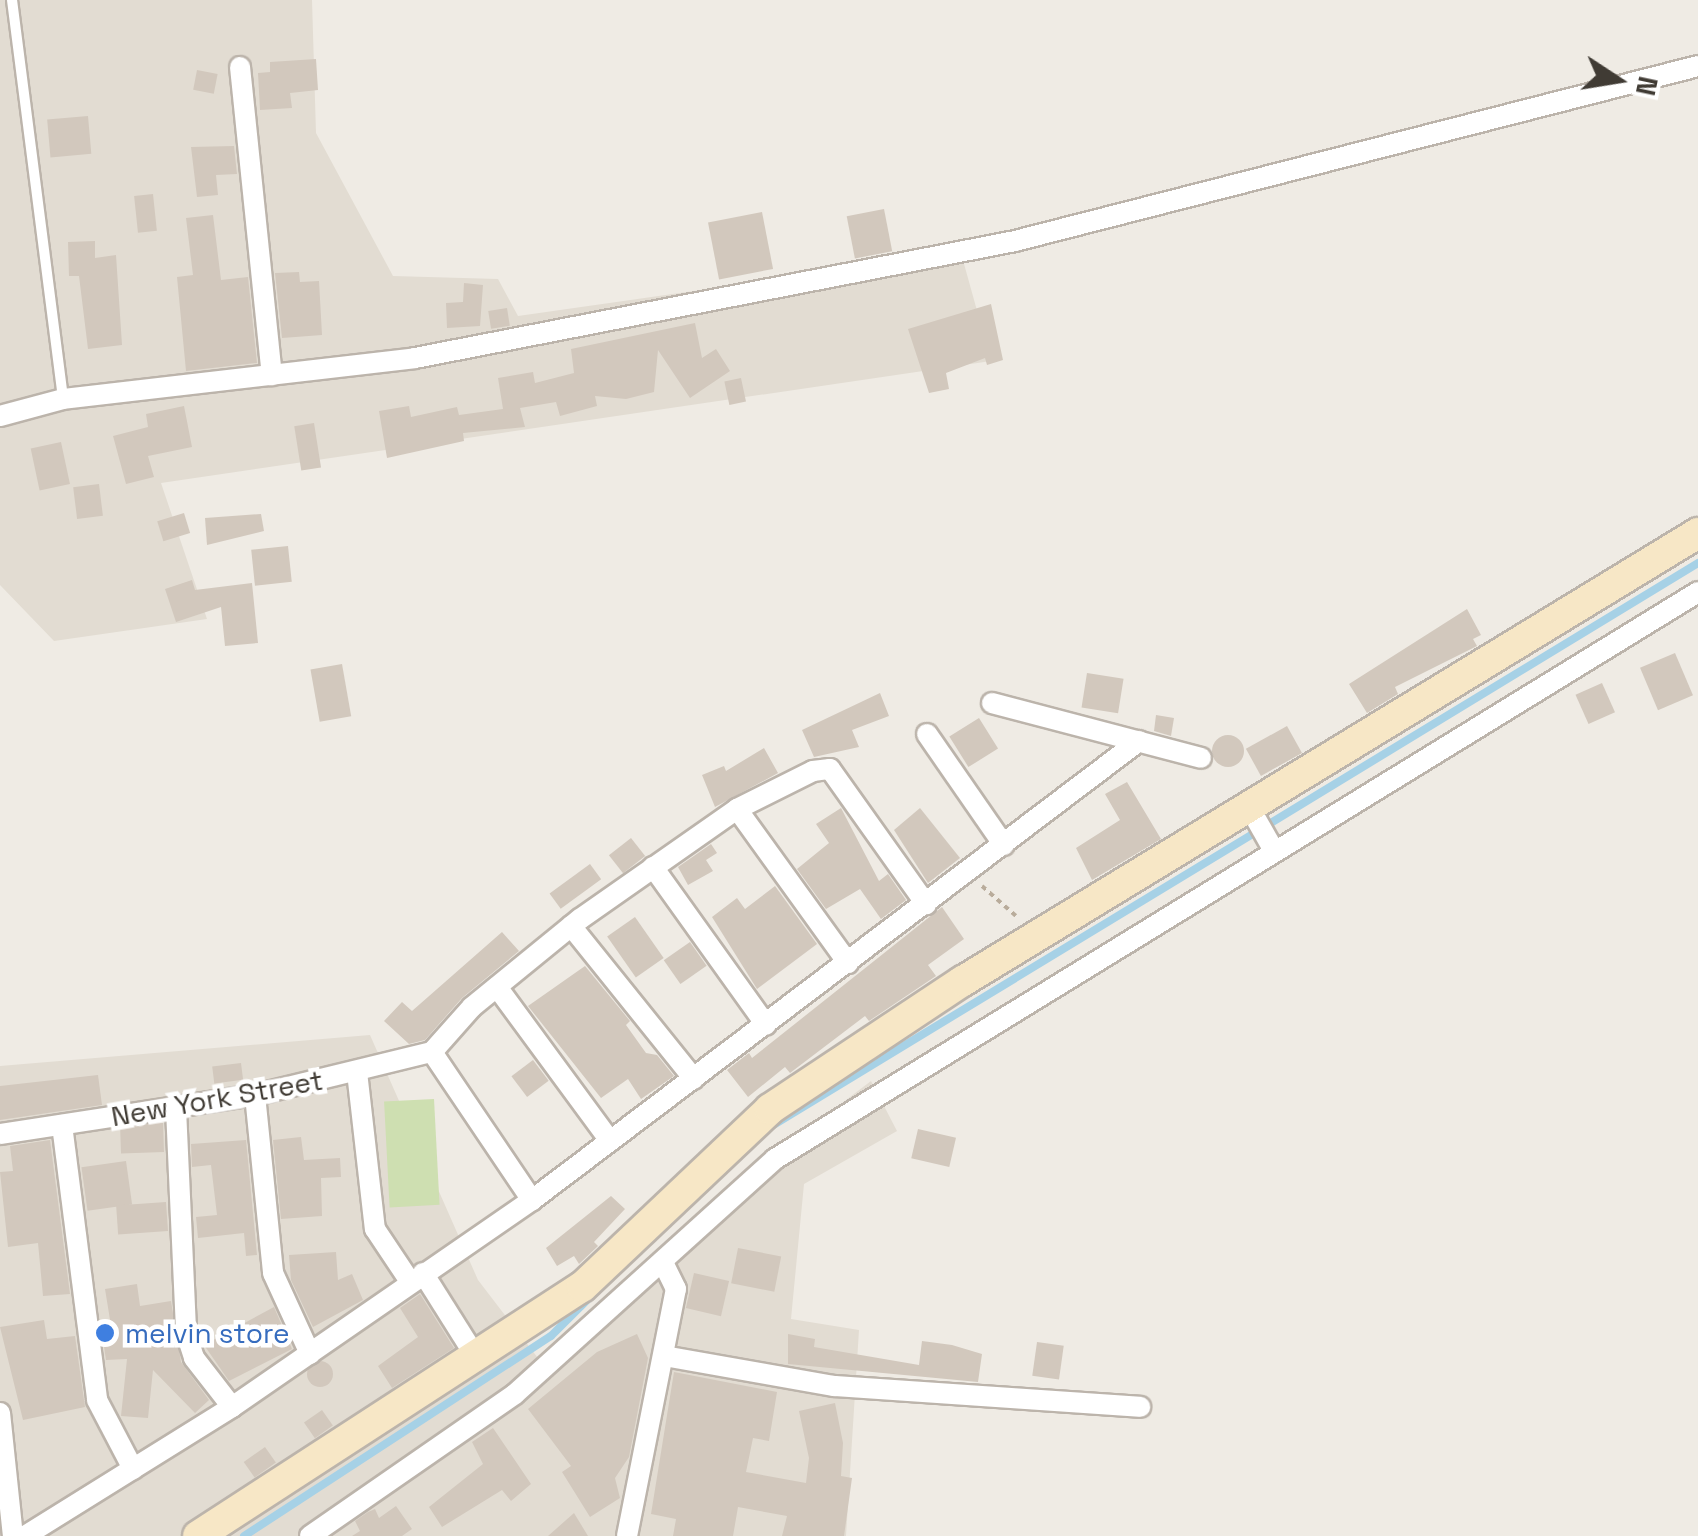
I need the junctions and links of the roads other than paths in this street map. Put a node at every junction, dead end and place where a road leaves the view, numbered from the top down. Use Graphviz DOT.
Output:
graph roads {
  1 [pos="12,0"];
  2 [pos="1698,66"];
  3 [pos="240,68"];
  4 [pos="272,375"];
  5 [pos="63,399"];
  6 [pos="0,416"];
  7 [pos="1698,533"];
  8 [pos="1698,592"];
  9 [pos="992,703"];
  10 [pos="927,734"];
  11 [pos="1139,741"];
  12 [pos="1201,758"];
  13 [pos="1248,806"];
  14 [pos="737,808"];
  15 [pos="1004,844"];
  16 [pos="1273,849"];
  17 [pos="653,867"];
  18 [pos="926,904"];
  19 [pos="570,926"];
  20 [pos="848,963"];
  21 [pos="497,986"];
  22 [pos="766,1025"];
  23 [pos="432,1052"];
  24 [pos="356,1072"];
  25 [pos="694,1079"];
  26 [pos="255,1096"];
  27 [pos="176,1108"];
  28 [pos="62,1125"];
  29 [pos="0,1134"];
  30 [pos="610,1141"];
  31 [pos="532,1200"];
  32 [pos="663,1262"];
  33 [pos="416,1277"];
  34 [pos="310,1354"];
  35 [pos="474,1354"];
  36 [pos="664,1356"];
  37 [pos="232,1407"];
  38 [pos="1140,1407"];
  39 [pos="0,1412"];
  40 [pos="2,1443"];
  41 [pos="133,1468"];
  42 [pos="26,1535"];
  43 [pos="198,1536"];
  44 [pos="310,1536"];
  45 [pos="627,1536"];
  1 -- 5 [label="lane"];
  2 -- 4 [label="street"];
  3 -- 4 [label="street"];
  4 -- 5 [label="street"];
  5 -- 6 [label="street"];
  7 -- 13 [label="street"];
  8 -- 16 [label="street"];
  9 -- 11 [label="street"];
  10 -- 15 [label="street"];
  11 -- 12 [label="street"];
  11 -- 15 [label="street"];
  13 -- 16 [label="street"];
  13 -- 35 [label="street"];
  14 -- 17 [label="street"];
  14 -- 18 [label="street"];
  14 -- 20 [label="street"];
  15 -- 18 [label="street"];
  16 -- 32 [label="street"];
  17 -- 19 [label="street"];
  17 -- 22 [label="street"];
  18 -- 20 [label="street"];
  19 -- 21 [label="street"];
  19 -- 25 [label="street"];
  20 -- 22 [label="street"];
  21 -- 23 [label="street"];
  21 -- 30 [label="street"];
  22 -- 25 [label="street"];
  23 -- 24 [label="street, New York Street"];
  23 -- 31 [label="street"];
  24 -- 26 [label="street, New York Street"];
  24 -- 33 [label="street"];
  25 -- 30 [label="street"];
  26 -- 27 [label="street, New York Street"];
  26 -- 34 [label="street"];
  27 -- 28 [label="street, New York Street"];
  27 -- 37 [label="street"];
  28 -- 29 [label="street, New York Street"];
  28 -- 41 [label="street"];
  30 -- 31 [label="street"];
  31 -- 33 [label="street"];
  32 -- 36 [label="street"];
  32 -- 44 [label="street"];
  33 -- 34 [label="street"];
  33 -- 35 [label="street"];
  34 -- 37 [label="street"];
  35 -- 43 [label="street"];
  36 -- 38 [label="street"];
  36 -- 45 [label="street"];
  37 -- 41 [label="street"];
  39 -- 40 [label="street"];
  40 -- 42 [label="street"];
  41 -- 42 [label="street"];
}
